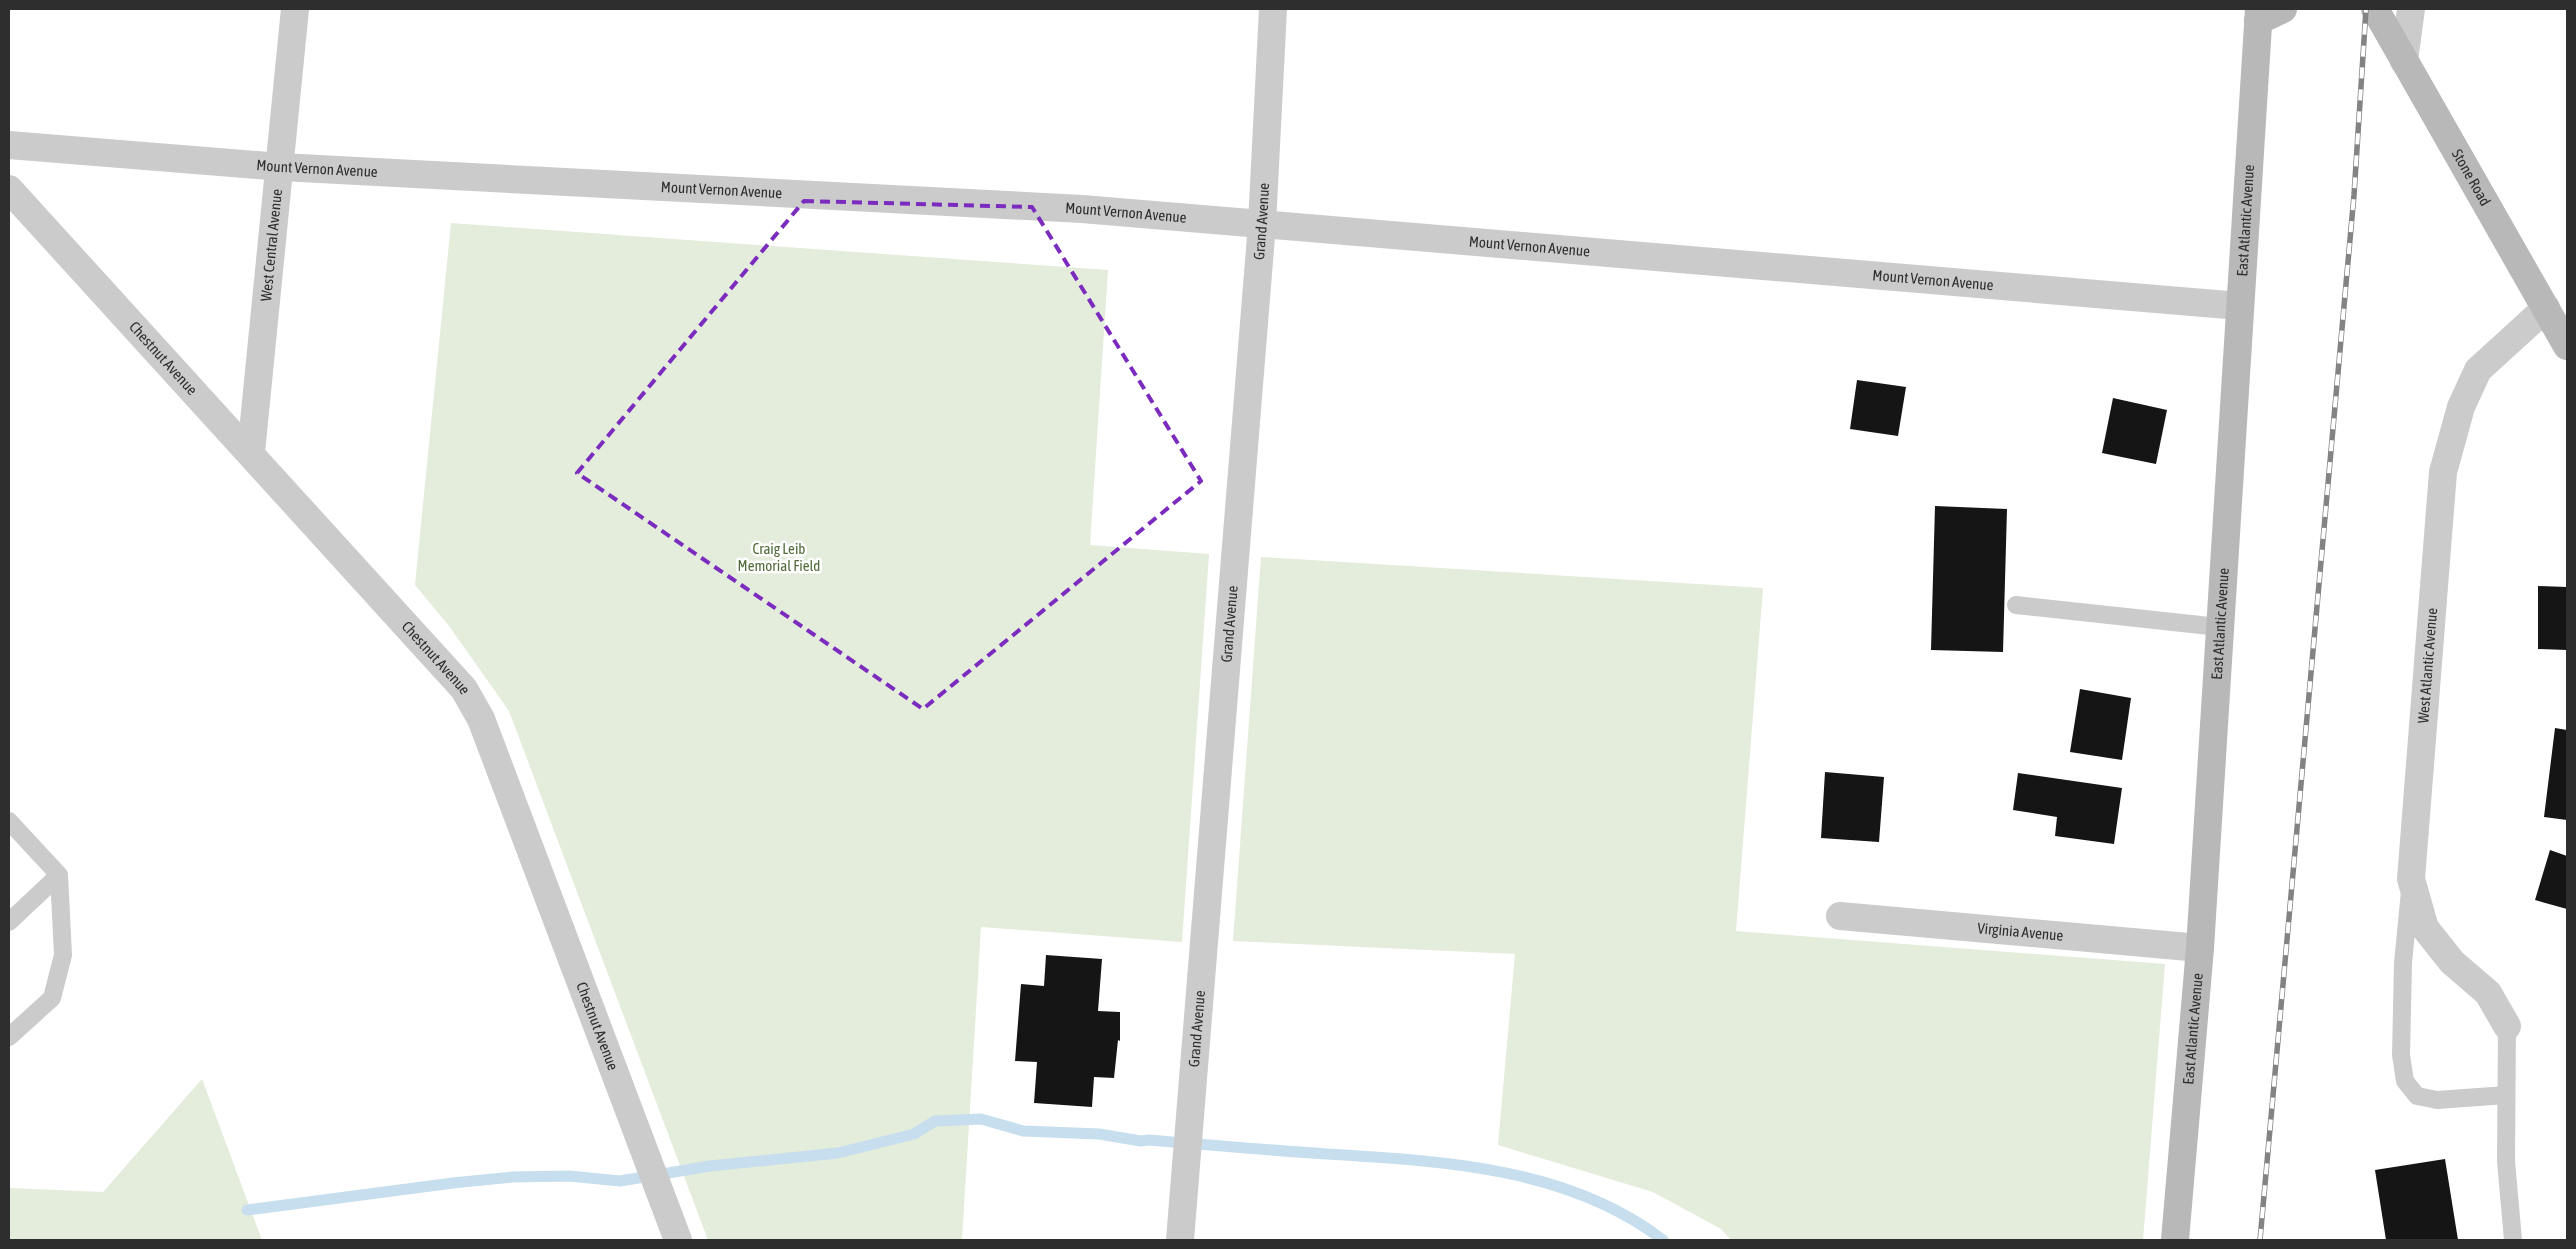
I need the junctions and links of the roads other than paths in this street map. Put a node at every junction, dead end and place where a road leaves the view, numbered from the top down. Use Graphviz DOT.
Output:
graph roads {
  1 [pos="295,9"];
  2 [pos="1273,9"];
  3 [pos="2283,9"];
  4 [pos="2374,9"];
  5 [pos="2412,9"];
  6 [pos="2259,15"];
  7 [pos="2404,61"];
  8 [pos="9,145"];
  9 [pos="281,167"];
  10 [pos="9,188"];
  11 [pos="1262,224"];
  12 [pos="2240,306"];
  13 [pos="2546,308"];
  14 [pos="2567,346"];
  15 [pos="251,452"];
  16 [pos="2016,605"];
  17 [pos="2219,627"];
  18 [pos="9,821"];
  19 [pos="60,875"];
  20 [pos="2411,879"];
  21 [pos="1840,916"];
  22 [pos="9,922"];
  23 [pos="2200,948"];
  24 [pos="2507,1026"];
  25 [pos="9,1037"];
  26 [pos="2506,1095"];
  27 [pos="678,1240"];
  28 [pos="1180,1240"];
  29 [pos="2175,1240"];
  30 [pos="2513,1240"];
  1 -- 9 [label="street, West Central Avenue"];
  2 -- 11 [label="street, Grand Avenue"];
  3 -- 6 [label="street"];
  4 -- 7 [label="street, Stone Road"];
  5 -- 7 [label="street"];
  6 -- 12 [label="street, East Atlantic Avenue"];
  7 -- 13 [label="street, Stone Road"];
  8 -- 9 [label="street, Mount Vernon Avenue"];
  9 -- 11 [label="street, Mount Vernon Avenue"];
  9 -- 15 [label="street, West Central Avenue"];
  10 -- 15 [label="street, Chestnut Avenue"];
  11 -- 12 [label="street, Mount Vernon Avenue"];
  11 -- 28 [label="street, Grand Avenue"];
  12 -- 17 [label="street, East Atlantic Avenue"];
  13 -- 14 [label="street, Stone Road"];
  13 -- 20 [label="street, West Atlantic Avenue"];
  15 -- 27 [label="street, Chestnut Avenue"];
  16 -- 17 [label="lane"];
  17 -- 23 [label="street, East Atlantic Avenue"];
  18 -- 19 [label="lane"];
  19 -- 22 [label="lane"];
  19 -- 25 [label="lane"];
  20 -- 24 [label="street, West Atlantic Avenue"];
  20 -- 26 [label="lane"];
  21 -- 23 [label="street, Virginia Avenue"];
  23 -- 29 [label="street, East Atlantic Avenue"];
  24 -- 26 [label="lane"];
  26 -- 30 [label="lane"];
}
